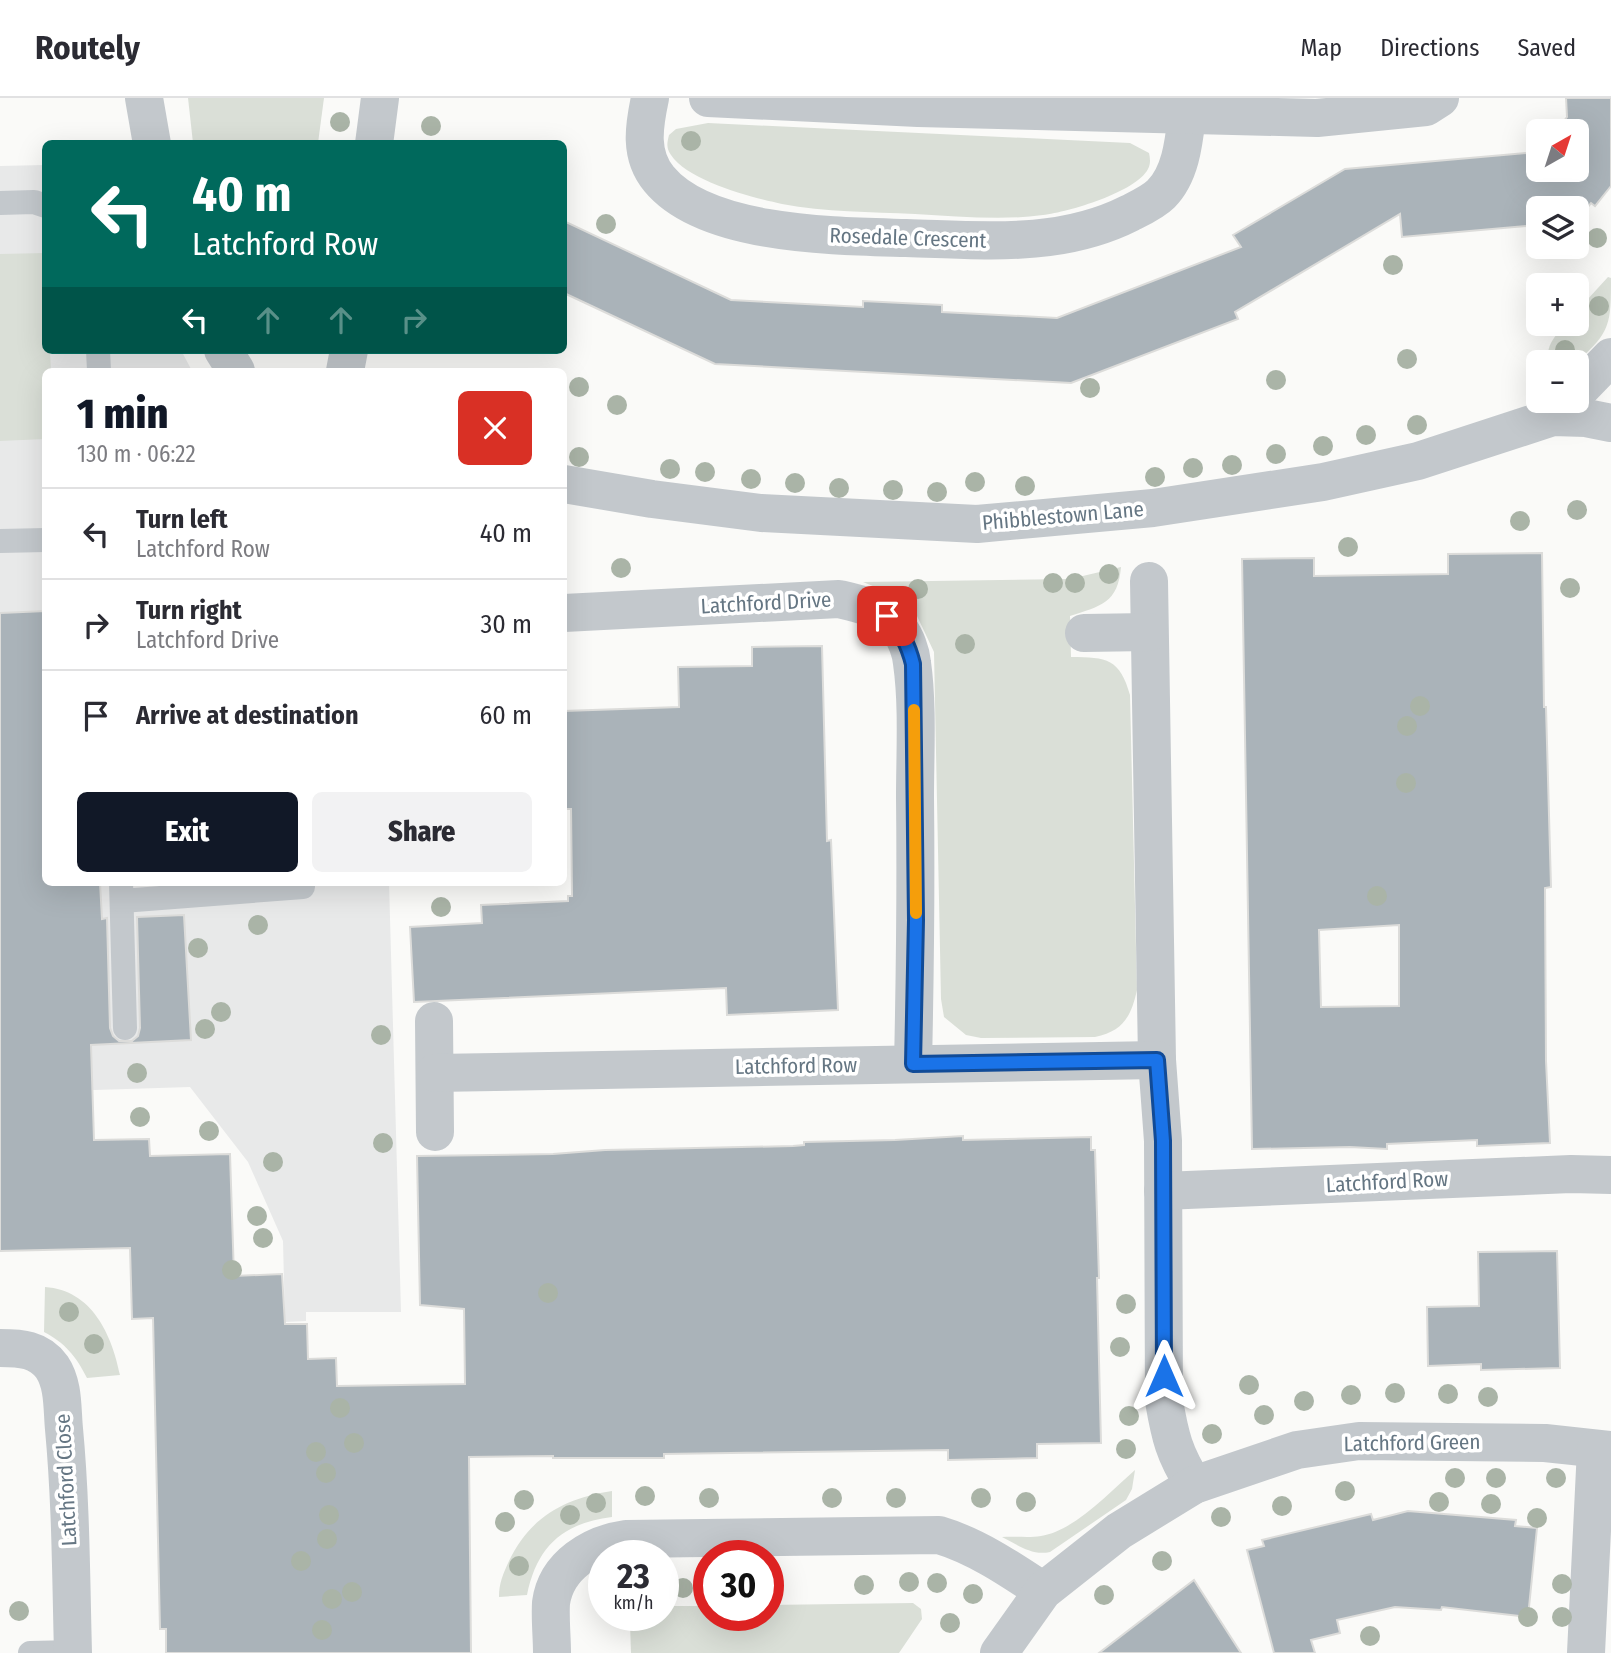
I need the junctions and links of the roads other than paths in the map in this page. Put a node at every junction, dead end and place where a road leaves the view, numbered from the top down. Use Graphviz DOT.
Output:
graph roads {
  1 [pos="144,98"];
  2 [pos="380,98"];
  3 [pos="650,98"];
  4 [pos="708,98"];
  5 [pos="1440,98"];
  6 [pos="1187,114"];
  7 [pos="151,140"];
  8 [pos="375,140"];
  9 [pos="0,203"];
  10 [pos="42,205"];
  11 [pos="1611,357"];
  12 [pos="1589,379"];
  13 [pos="1540,413"];
  14 [pos="1579,413"];
  15 [pos="1611,423"];
  16 [pos="567,485"];
  17 [pos="41,539"];
  18 [pos="0,541"];
  19 [pos="1149,581"];
  20 [pos="567,613"];
  21 [pos="1149,632"];
  22 [pos="1084,633"];
  23 [pos="303,887"];
  24 [pos="121,892"];
  25 [pos="434,1021"];
  26 [pos="125,1028"];
  27 [pos="1157,1060"];
  28 [pos="913,1064"];
  29 [pos="435,1073"];
  30 [pos="435,1132"];
  31 [pos="1611,1175"];
  32 [pos="1163,1191"];
  33 [pos="0,1348"];
  34 [pos="1603,1449"];
  35 [pos="1194,1485"];
  36 [pos="1043,1591"];
  37 [pos="73,1652"];
  38 [pos="30,1653"];
  39 [pos="552,1653"];
  40 [pos="999,1653"];
  41 [pos="1586,1653"];
  1 -- 7 [label="street"];
  2 -- 8 [label="street"];
  3 -- 6 [label="street, Rosedale Crescent"];
  4 -- 6 [label="street"];
  5 -- 6 [label="street"];
  9 -- 10 [label="lane"];
  11 -- 12 [label="street, Phibblestown Lane"];
  13 -- 16 [label="street, Phibblestown Lane"];
  14 -- 15 [label="street, Phibblestown Lane"];
  17 -- 18 [label="lane"];
  19 -- 21 [label="street"];
  20 -- 28 [label="street, Latchford Drive"];
  21 -- 22 [label="street"];
  21 -- 27 [label="street"];
  23 -- 24 [label="lane"];
  24 -- 26 [label="lane"];
  25 -- 29 [label="street"];
  27 -- 28 [label="street, Latchford Row"];
  27 -- 32 [label="street"];
  28 -- 29 [label="street, Latchford Row"];
  29 -- 30 [label="street"];
  31 -- 32 [label="street, Latchford Row"];
  32 -- 35 [label="street"];
  33 -- 37 [label="street, Latchford Close"];
  34 -- 35 [label="street, Latchford Green"];
  34 -- 41 [label="street"];
  35 -- 36 [label="street, Latchford Green"];
  36 -- 39 [label="street"];
  36 -- 40 [label="street, Latchford Green"];
  37 -- 38 [label="lane"];
}
